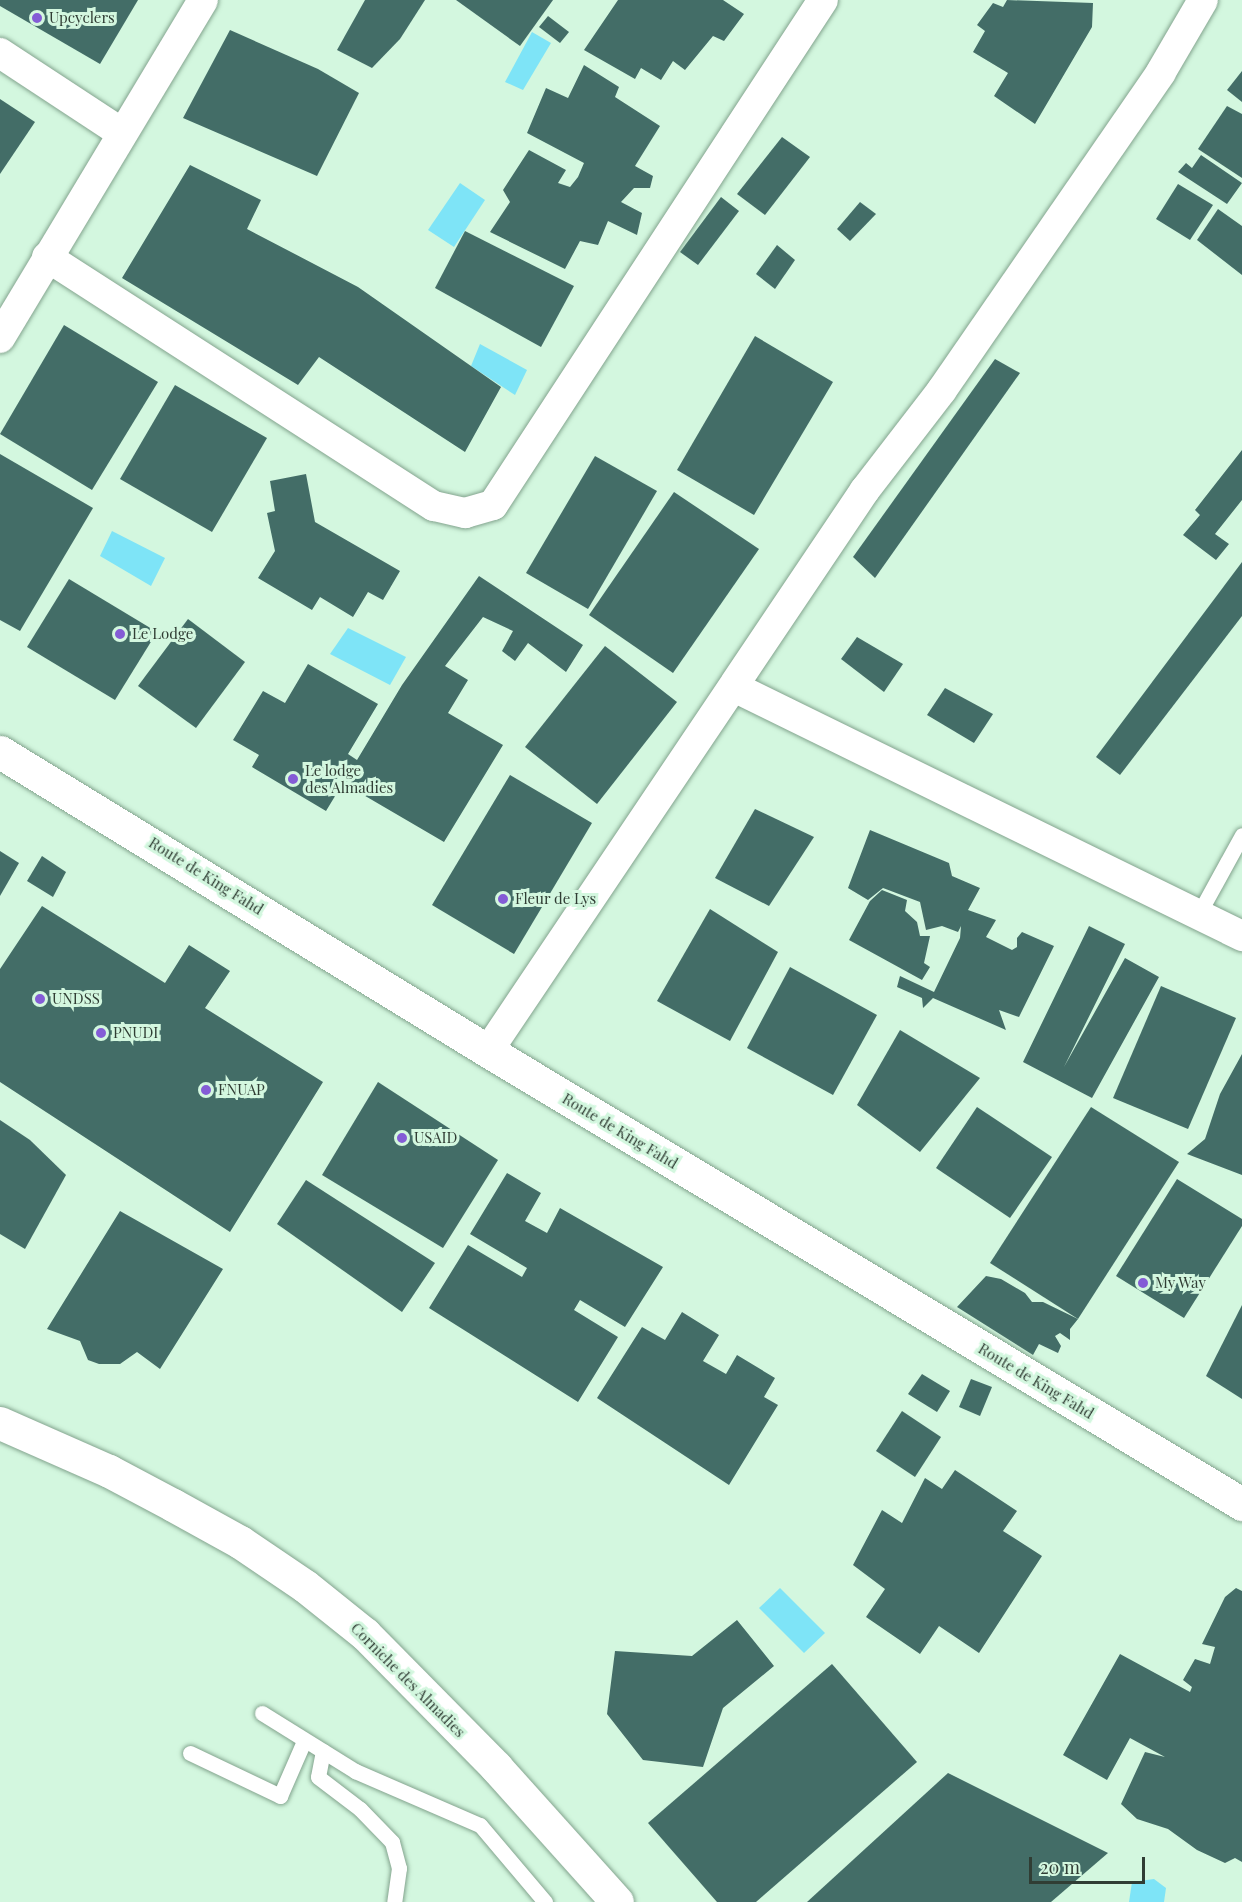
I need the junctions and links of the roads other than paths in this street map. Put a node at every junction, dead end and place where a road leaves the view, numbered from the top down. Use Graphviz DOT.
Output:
graph roads {
  1 [pos="203,0"];
  2 [pos="823,0"];
  3 [pos="1203,0"];
  4 [pos="0,53"];
  5 [pos="122,133"];
  6 [pos="47,257"];
  7 [pos="0,338"];
  8 [pos="734,687"];
  9 [pos="0,752"];
  10 [pos="1242,835"];
  11 [pos="1198,915"];
  12 [pos="1242,936"];
  13 [pos="488,1052"];
  14 [pos="0,1423"];
  15 [pos="1242,1504"];
  16 [pos="262,1713"];
  17 [pos="304,1741"];
  18 [pos="323,1751"];
  19 [pos="190,1753"];
  20 [pos="394,1902"];
  21 [pos="545,1902"];
  22 [pos="617,1902"];
  1 -- 5 [label="street"];
  2 -- 6 [label="street"];
  3 -- 8 [label="street"];
  4 -- 5 [label="street"];
  5 -- 6 [label="street"];
  6 -- 7 [label="street"];
  8 -- 11 [label="street"];
  8 -- 13 [label="street"];
  9 -- 13 [label="street, Route de King Fahd"];
  10 -- 11 [label="lane"];
  11 -- 12 [label="street"];
  13 -- 15 [label="street, Route de King Fahd"];
  14 -- 22 [label="street, Corniche des Almadies"];
  16 -- 17 [label="lane"];
  17 -- 18 [label="lane"];
  17 -- 19 [label="lane"];
  18 -- 20 [label="lane"];
  18 -- 21 [label="lane"];
}
